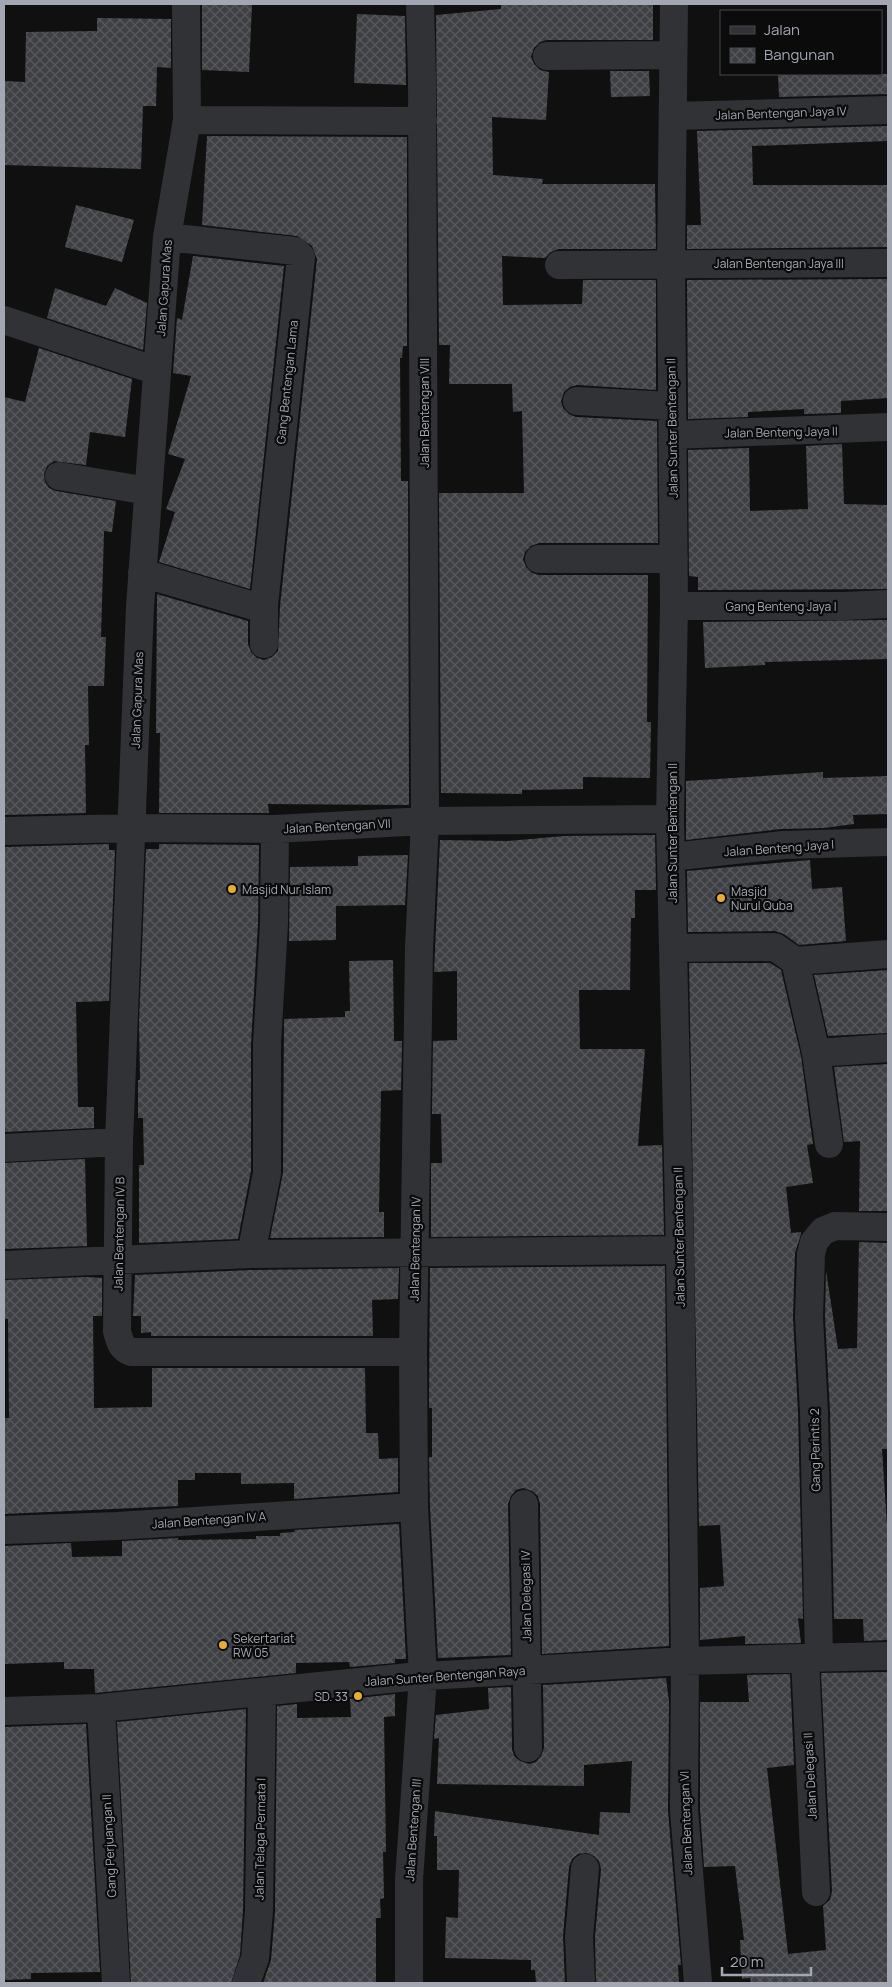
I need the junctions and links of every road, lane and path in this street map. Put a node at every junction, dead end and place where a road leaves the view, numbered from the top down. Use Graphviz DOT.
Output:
graph roads {
  1 [pos="186,4"];
  2 [pos="420,4"];
  3 [pos="674,4"];
  4 [pos="673,55"];
  5 [pos="547,56"];
  6 [pos="888,110"];
  7 [pos="674,116"];
  8 [pos="187,120"];
  9 [pos="422,122"];
  10 [pos="167,237"];
  11 [pos="888,263"];
  12 [pos="671,264"];
  13 [pos="559,265"];
  14 [pos="4,320"];
  15 [pos="157,371"];
  16 [pos="577,401"];
  17 [pos="671,406"];
  18 [pos="888,427"];
  19 [pos="673,435"];
  20 [pos="59,476"];
  21 [pos="148,491"];
  22 [pos="539,559"];
  23 [pos="674,559"];
  24 [pos="142,573"];
  25 [pos="888,604"];
  26 [pos="674,606"];
  27 [pos="264,609"];
  28 [pos="264,644"];
  29 [pos="670,819"];
  30 [pos="425,822"];
  31 [pos="132,828"];
  32 [pos="275,829"];
  33 [pos="4,831"];
  34 [pos="888,842"];
  35 [pos="671,857"];
  36 [pos="673,948"];
  37 [pos="888,954"];
  38 [pos="795,961"];
  39 [pos="888,1048"];
  40 [pos="816,1053"];
  41 [pos="120,1142"];
  42 [pos="828,1144"];
  43 [pos="4,1148"];
  44 [pos="888,1227"];
  45 [pos="680,1250"];
  46 [pos="415,1251"];
  47 [pos="251,1254"];
  48 [pos="119,1261"];
  49 [pos="4,1265"];
  50 [pos="413,1352"];
  51 [pos="524,1504"];
  52 [pos="414,1506"];
  53 [pos="4,1530"];
  54 [pos="888,1656"];
  55 [pos="812,1658"];
  56 [pos="685,1661"];
  57 [pos="527,1670"];
  58 [pos="423,1676"];
  59 [pos="262,1692"];
  60 [pos="102,1708"];
  61 [pos="4,1711"];
  62 [pos="528,1748"];
  63 [pos="585,1868"];
  64 [pos="816,1892"];
  65 [pos="116,1983"];
  66 [pos="246,1983"];
  67 [pos="410,1983"];
  68 [pos="581,1983"];
  69 [pos="698,1983"];
  1 -- 8 [label="street, Jalan Gapura Mas"];
  2 -- 9 [label="street, Jalan Bentengan VIII"];
  3 -- 4 [label="street, Jalan Sunter Bentengan II"];
  4 -- 5 [label="street"];
  4 -- 7 [label="street, Jalan Sunter Bentengan II"];
  6 -- 7 [label="street, Jalan Bentengan Jaya IV"];
  7 -- 12 [label="street, Jalan Sunter Bentengan II"];
  8 -- 9 [label="street"];
  8 -- 10 [label="street, Jalan Gapura Mas"];
  9 -- 30 [label="street, Jalan Bentengan VIII"];
  10 -- 15 [label="street, Jalan Gapura Mas"];
  10 -- 27 [label="street, Gang Bentengan Lama"];
  11 -- 12 [label="street, Jalan Bentengan Jaya III"];
  12 -- 13 [label="street, Jalan Bentengan Jaya III"];
  12 -- 17 [label="street, Jalan Sunter Bentengan II"];
  14 -- 15 [label="street"];
  15 -- 21 [label="street, Jalan Gapura Mas"];
  16 -- 17 [label="street"];
  17 -- 19 [label="street, Jalan Sunter Bentengan II"];
  18 -- 19 [label="street, Jalan Benteng Jaya II"];
  19 -- 23 [label="street, Jalan Sunter Bentengan II"];
  20 -- 21 [label="street"];
  21 -- 24 [label="street, Jalan Gapura Mas"];
  22 -- 23 [label="street"];
  23 -- 26 [label="street, Jalan Sunter Bentengan II"];
  24 -- 27 [label="street"];
  24 -- 31 [label="street, Jalan Gapura Mas"];
  25 -- 26 [label="street, Gang Benteng Jaya I"];
  26 -- 29 [label="street, Jalan Sunter Bentengan II"];
  27 -- 28 [label="street, Gang Bentengan Lama"];
  29 -- 30 [label="street, Jalan Bentengan VII"];
  29 -- 35 [label="street, Jalan Sunter Bentengan II"];
  30 -- 32 [label="street, Jalan Bentengan VII"];
  30 -- 46 [label="street, Jalan Bentengan IV"];
  31 -- 32 [label="street, Jalan Bentengan VII"];
  31 -- 33 [label="street, Jalan Bentengan VII"];
  31 -- 41 [label="street, Jalan Bentengan IV B"];
  32 -- 47 [label="street"];
  34 -- 35 [label="street, Jalan Benteng Jaya I"];
  35 -- 36 [label="street, Jalan Sunter Bentengan II"];
  36 -- 38 [label="street"];
  36 -- 45 [label="street, Jalan Sunter Bentengan II"];
  37 -- 38 [label="street"];
  38 -- 40 [label="street"];
  39 -- 40 [label="street"];
  40 -- 42 [label="street"];
  41 -- 43 [label="street"];
  41 -- 48 [label="street, Jalan Bentengan IV B"];
  44 -- 55 [label="street, Gang Perintis 2"];
  45 -- 46 [label="street"];
  45 -- 56 [label="street, Jalan Sunter Bentengan II"];
  46 -- 47 [label="street"];
  46 -- 50 [label="street, Jalan Bentengan IV"];
  47 -- 48 [label="street"];
  48 -- 49 [label="street"];
  48 -- 50 [label="street, Jalan Bentengan IV B"];
  50 -- 52 [label="street, Jalan Bentengan IV"];
  51 -- 57 [label="street, Jalan Delegasi IV"];
  52 -- 53 [label="street, Jalan Bentengan IV A"];
  52 -- 58 [label="street, Jalan Bentengan IV"];
  54 -- 55 [label="street, Jalan Sunter Bentengan Raya"];
  55 -- 56 [label="street, Jalan Sunter Bentengan Raya"];
  55 -- 64 [label="street, Jalan Delegasi II"];
  56 -- 57 [label="street, Jalan Sunter Bentengan Raya"];
  56 -- 69 [label="street, Jalan Bentengan VI"];
  57 -- 58 [label="street, Jalan Sunter Bentengan Raya"];
  57 -- 62 [label="street, Jalan Delegasi IV"];
  58 -- 59 [label="street, Jalan Sunter Bentengan Raya"];
  58 -- 67 [label="street, Jalan Bentengan III"];
  59 -- 60 [label="street, Jalan Sunter Bentengan Raya"];
  59 -- 66 [label="street, Jalan Telaga Permata I"];
  60 -- 61 [label="street, Jalan Sunter Bentengan Raya"];
  60 -- 65 [label="street, Gang Perjuangan II"];
  63 -- 68 [label="street"];
}
